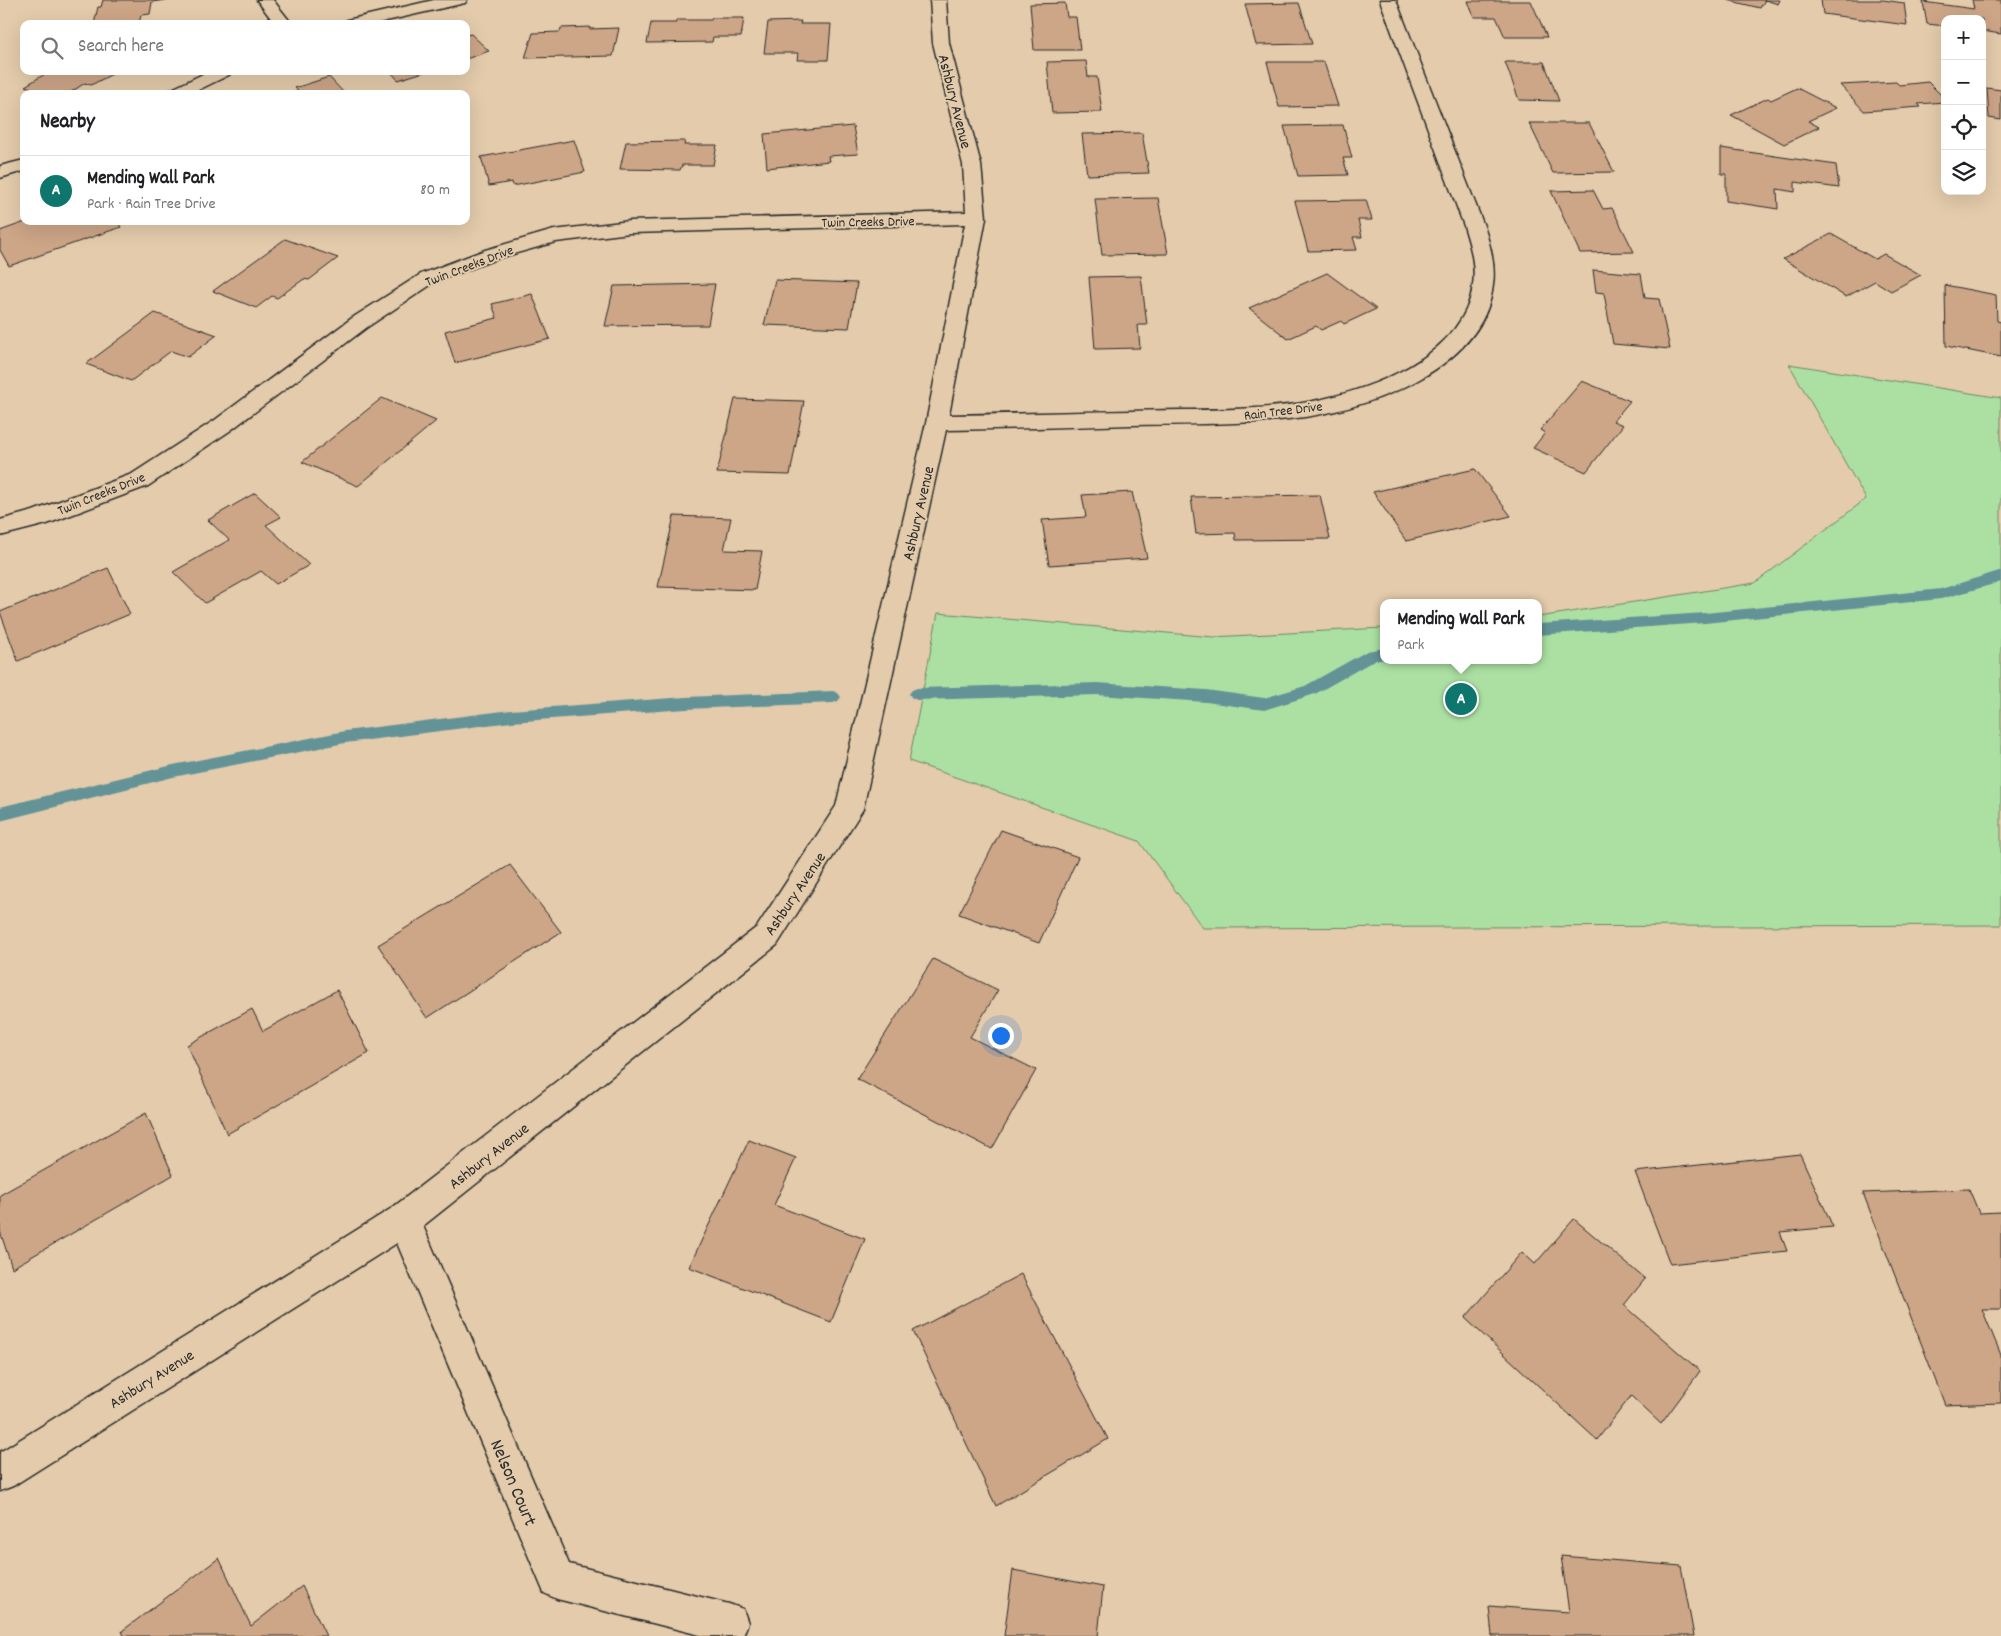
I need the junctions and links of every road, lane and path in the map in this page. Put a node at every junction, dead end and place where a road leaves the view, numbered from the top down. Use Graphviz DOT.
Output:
graph roads {
  1 [pos="265,0"];
  2 [pos="459,0"];
  3 [pos="938,0"];
  4 [pos="1388,0"];
  5 [pos="281,20"];
  6 [pos="368,20"];
  7 [pos="215,75"];
  8 [pos="184,90"];
  9 [pos="20,166"];
  10 [pos="0,172"];
  11 [pos="976,218"];
  12 [pos="937,423"];
  13 [pos="0,528"];
  14 [pos="404,1220"];
  15 [pos="0,1473"];
  16 [pos="729,1623"];
  1 -- 5 [label="street"];
  2 -- 6 [label="street"];
  3 -- 11 [label="street, Ashbury Avenue"];
  4 -- 12 [label="street, Rain Tree Drive"];
  7 -- 8 [label="street"];
  9 -- 10 [label="street"];
  11 -- 12 [label="street, Ashbury Avenue"];
  11 -- 13 [label="street, Twin Creeks Drive"];
  12 -- 14 [label="street, Ashbury Avenue"];
  14 -- 15 [label="street, Ashbury Avenue"];
  14 -- 16 [label="street, Nelson Court"];
}
